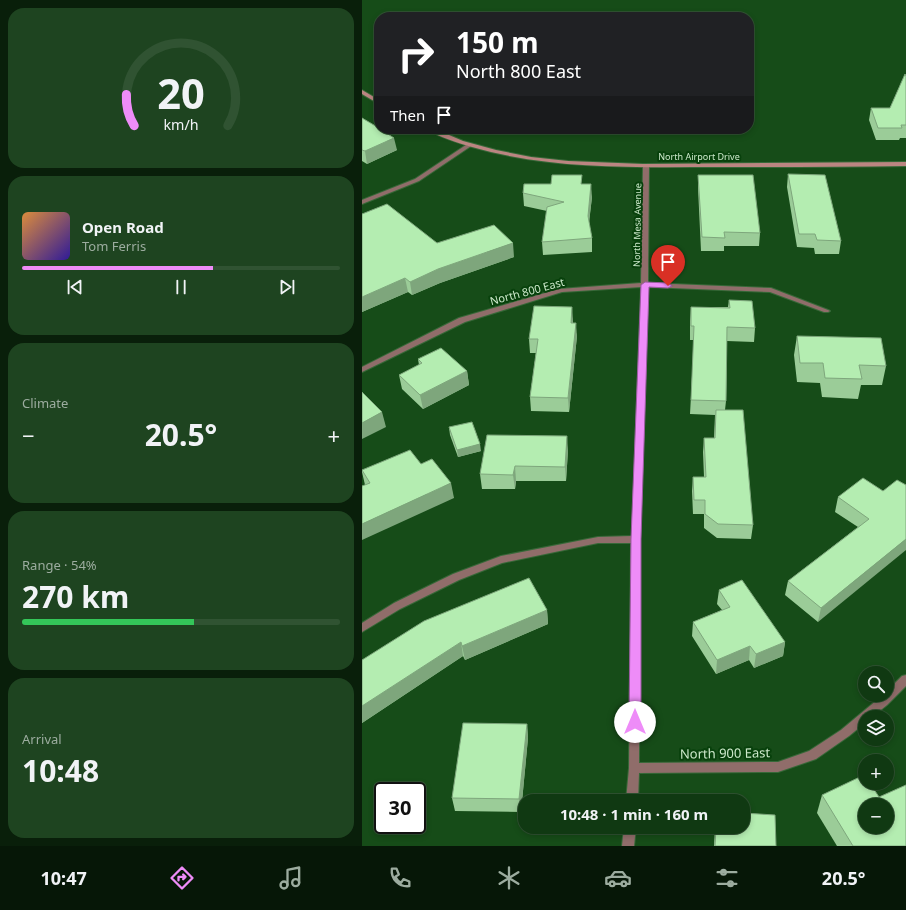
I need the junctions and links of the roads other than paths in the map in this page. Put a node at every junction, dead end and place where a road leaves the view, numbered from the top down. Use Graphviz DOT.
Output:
graph roads {
  1 [pos="362,92"];
  2 [pos="374,99"];
  3 [pos="439,134"];
  4 [pos="468,146"];
  5 [pos="906,164"];
  6 [pos="646,166"];
  7 [pos="362,202"];
  8 [pos="645,285"];
  9 [pos="826,310"];
  10 [pos="362,370"];
  11 [pos="636,539"];
  12 [pos="362,628"];
  13 [pos="906,679"];
  14 [pos="634,768"];
  15 [pos="632,794"];
  16 [pos="629,834"];
  17 [pos="628,846"];
  1 -- 2 [label="street"];
  3 -- 4 [label="street, North Airport Drive"];
  4 -- 6 [label="street, North Airport Drive"];
  4 -- 7 [label="street"];
  5 -- 6 [label="street, North Airport Drive"];
  6 -- 8 [label="street, North Mesa Avenue"];
  8 -- 9 [label="street, North 800 East"];
  8 -- 10 [label="street, North 800 East"];
  8 -- 11 [label="street, North Mesa Avenue"];
  11 -- 12 [label="street"];
  11 -- 14 [label="street, North Mesa Avenue"];
  13 -- 14 [label="street, North 900 East"];
  14 -- 15 [label="street, North Mesa Avenue"];
  16 -- 17 [label="street"];
}
